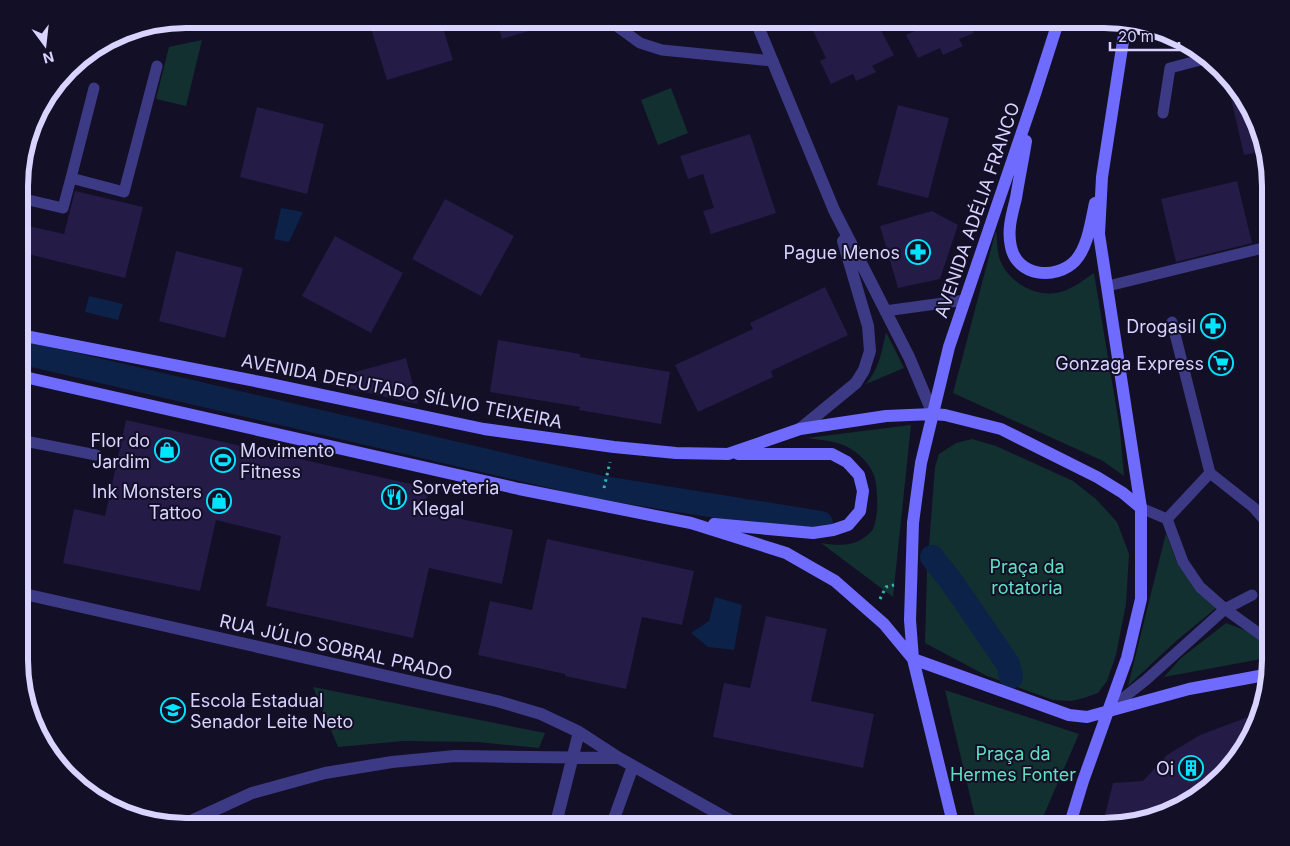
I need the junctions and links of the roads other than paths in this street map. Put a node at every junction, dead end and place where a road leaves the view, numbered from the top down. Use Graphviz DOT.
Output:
graph roads {
  1 [pos="619,28"];
  2 [pos="759,28"];
  3 [pos="1056,28"];
  4 [pos="1125,29"];
  5 [pos="1200,60"];
  6 [pos="773,61"];
  7 [pos="157,66"];
  8 [pos="94,88"];
  9 [pos="1035,94"];
  10 [pos="1163,114"];
  11 [pos="1102,177"];
  12 [pos="71,178"];
  13 [pos="27,200"];
  14 [pos="834,210"];
  15 [pos="1262,248"];
  16 [pos="1108,286"];
  17 [pos="965,300"];
  18 [pos="885,311"];
  19 [pos="1172,322"];
  20 [pos="27,336"];
  21 [pos="27,378"];
  22 [pos="933,414"];
  23 [pos="800,429"];
  24 [pos="27,441"];
  25 [pos="728,454"];
  26 [pos="96,455"];
  27 [pos="1210,473"];
  28 [pos="1142,508"];
  29 [pos="1262,517"];
  30 [pos="1167,519"];
  31 [pos="691,522"];
  32 [pos="1252,594"];
  33 [pos="27,595"];
  34 [pos="1224,609"];
  35 [pos="1262,636"];
  36 [pos="913,659"];
  37 [pos="1261,676"];
  38 [pos="1108,710"];
  39 [pos="579,732"];
  40 [pos="571,758"];
  41 [pos="619,758"];
  42 [pos="633,766"];
  43 [pos="197,818"];
  44 [pos="557,818"];
  45 [pos="614,818"];
  46 [pos="726,818"];
  47 [pos="952,818"];
  48 [pos="1073,818"];
  1 -- 6 [label="lane"];
  2 -- 6 [label="street"];
  3 -- 9 [label="main road, AVENIDA ADÉLIA FRANCO"];
  4 -- 11 [label="main road"];
  5 -- 10 [label="lane"];
  6 -- 14 [label="street"];
  7 -- 12 [label="lane"];
  8 -- 12 [label="lane"];
  9 -- 11 [label="main road"];
  9 -- 17 [label="main road, AVENIDA ADÉLIA FRANCO"];
  11 -- 16 [label="main road"];
  12 -- 13 [label="lane"];
  14 -- 18 [label="street"];
  14 -- 23 [label="street"];
  15 -- 16 [label="lane"];
  16 -- 28 [label="main road"];
  17 -- 18 [label="lane"];
  17 -- 22 [label="main road, AVENIDA ADÉLIA FRANCO"];
  18 -- 22 [label="street"];
  19 -- 27 [label="lane"];
  20 -- 25 [label="main road, AVENIDA DEPUTADO SÍLVIO TEIXEIRA"];
  21 -- 31 [label="main road"];
  22 -- 23 [label="main road, AVENIDA DEPUTADO SÍLVIO TEIXEIRA"];
  22 -- 28 [label="main road, AVENIDA DEPUTADO SÍLVIO TEIXEIRA"];
  22 -- 36 [label="main road, AVENIDA ADÉLIA FRANCO"];
  23 -- 25 [label="main road, AVENIDA DEPUTADO SÍLVIO TEIXEIRA"];
  24 -- 26 [label="lane"];
  25 -- 31 [label="main road"];
  27 -- 29 [label="lane"];
  27 -- 30 [label="lane"];
  28 -- 30 [label="lane"];
  28 -- 38 [label="main road"];
  30 -- 34 [label="lane"];
  31 -- 36 [label="main road"];
  32 -- 34 [label="lane"];
  33 -- 39 [label="street, RUA JÚLIO SOBRAL PRADO"];
  34 -- 35 [label="lane"];
  34 -- 38 [label="lane"];
  36 -- 38 [label="main road"];
  36 -- 47 [label="main road, AVENIDA ADÉLIA FRANCO"];
  37 -- 38 [label="main road"];
  38 -- 48 [label="main road"];
  39 -- 40 [label="street"];
  39 -- 41 [label="street, RUA JÚLIO SOBRAL PRADO"];
  40 -- 41 [label="street"];
  40 -- 43 [label="street"];
  40 -- 44 [label="street"];
  41 -- 42 [label="street, RUA JÚLIO SOBRAL PRADO"];
  42 -- 45 [label="street"];
  42 -- 46 [label="street, RUA JÚLIO SOBRAL PRADO"];
}
